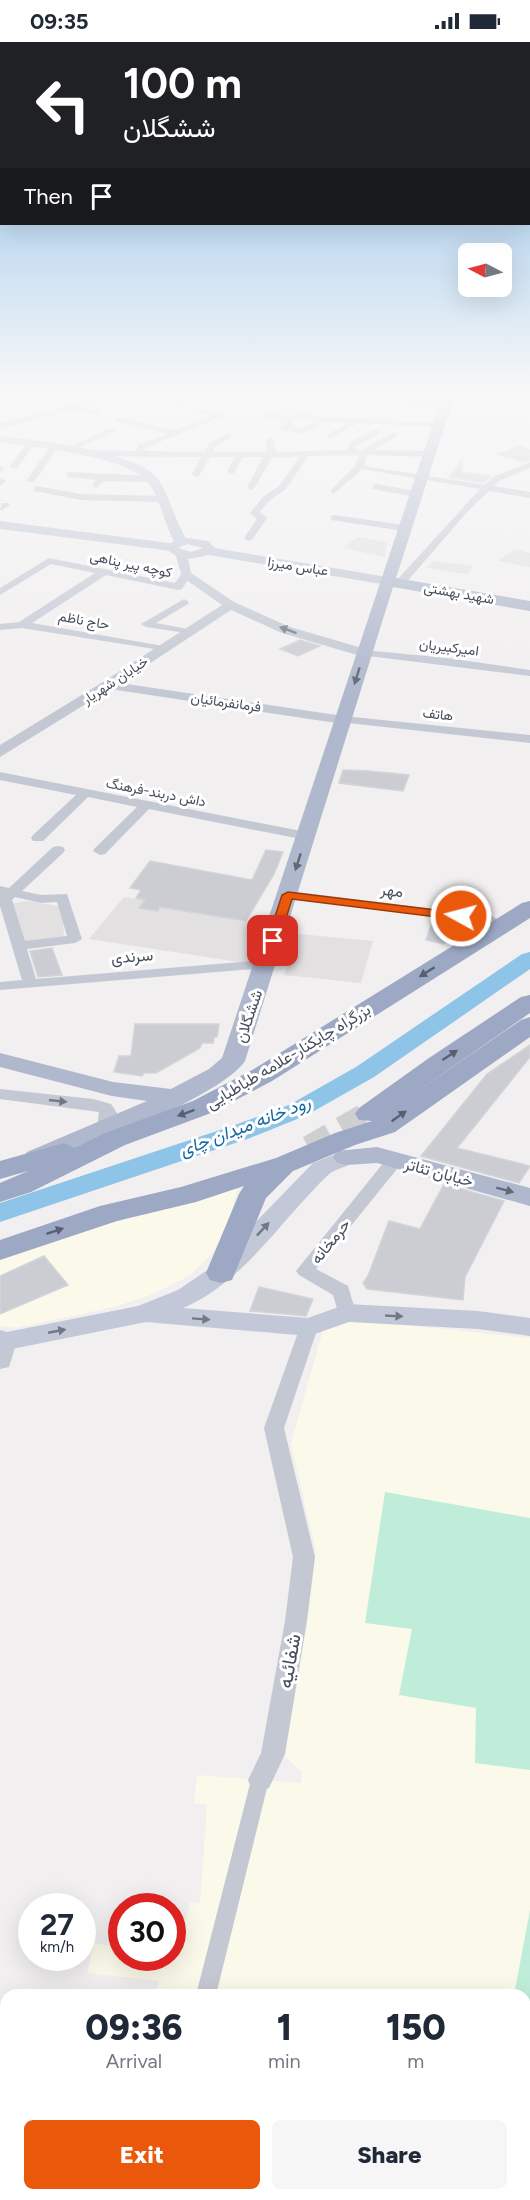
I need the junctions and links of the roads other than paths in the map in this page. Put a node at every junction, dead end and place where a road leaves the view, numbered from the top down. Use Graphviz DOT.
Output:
graph roads {
  1 [pos="416,494"];
  2 [pos="68,495"];
  3 [pos="159,495"];
  4 [pos="272,495"];
  5 [pos="480,495"];
  6 [pos="161,499"];
  7 [pos="333,518"];
  8 [pos="0,525"];
  9 [pos="404,528"];
  10 [pos="249,538"];
  11 [pos="178,548"];
  12 [pos="208,551"];
  13 [pos="104,572"];
  14 [pos="186,574"];
  15 [pos="394,582"];
  16 [pos="0,592"];
  17 [pos="184,602"];
  18 [pos="230,605"];
  19 [pos="530,606"];
  20 [pos="22,625"];
  21 [pos="0,627"];
  22 [pos="189,632"];
  23 [pos="163,649"];
  24 [pos="364,653"];
  25 [pos="530,673"];
  26 [pos="108,685"];
  27 [pos="343,720"];
  28 [pos="530,739"];
  29 [pos="0,753"];
  30 [pos="0,776"];
  31 [pos="85,793"];
  32 [pos="146,805"];
  33 [pos="306,836"];
  34 [pos="38,838"];
  35 [pos="58,850"];
  36 [pos="100,851"];
  37 [pos="6,891"];
  38 [pos="288,895"];
  39 [pos="530,908"];
  40 [pos="492,920"];
  41 [pos="19,946"];
  42 [pos="266,964"];
  43 [pos="30,982"];
  44 [pos="0,987"];
  45 [pos="530,1002"];
  46 [pos="530,1025"];
  47 [pos="0,1060"];
  48 [pos="0,1094"];
  49 [pos="175,1097"];
  50 [pos="368,1114"];
  51 [pos="110,1134"];
  52 [pos="346,1157"];
  53 [pos="395,1160"];
  54 [pos="286,1164"];
  55 [pos="0,1170"];
  56 [pos="0,1193"];
  57 [pos="530,1197"];
  58 [pos="0,1250"];
  59 [pos="221,1273"];
  60 [pos="347,1313"];
  61 [pos="143,1314"];
  62 [pos="309,1327"];
  63 [pos="530,1327"];
  64 [pos="2,1347"];
  65 [pos="261,1780"];
  66 [pos="208,1989"];
  1 -- 9 [label="main road, ششگلان"];
  2 -- 6 [label="street"];
  3 -- 6 [label="main road"];
  4 -- 10 [label="street"];
  5 -- 15 [label="street"];
  6 -- 11 [label="main road"];
  7 -- 9 [label="street"];
  8 -- 11 [label="main road"];
  9 -- 15 [label="main road, ششگلان"];
  11 -- 12 [label="street"];
  11 -- 14 [label="street"];
  12 -- 15 [label="main road, عباس میرزا"];
  13 -- 14 [label="street, کوچه پیر پناهی"];
  13 -- 16 [label="street, کوچه پیر پناهی"];
  13 -- 20 [label="street"];
  14 -- 18 [label="street"];
  15 -- 19 [label="main road, شهید بهشتى"];
  15 -- 24 [label="main road, ششگلان"];
  17 -- 22 [label="street"];
  18 -- 22 [label="street, خیابان شهریار"];
  24 -- 18 [label="street, one-way"];
  20 -- 21 [label="street, حاج ناظم"];
  20 -- 23 [label="street, حاج ناظم"];
  22 -- 23 [label="street, خیابان شهریار"];
  23 -- 26 [label="street, خیابان شهریار"];
  24 -- 25 [label="street, امیرکبیریان"];
  24 -- 27 [label="main road, ششگلان, one-way"];
  26 -- 27 [label="street, فرمانفرمائیان"];
  26 -- 29 [label="street, خیابان شهریار"];
  27 -- 28 [label="street, هاتف"];
  27 -- 33 [label="main road, ششگلان"];
  30 -- 31 [label="street, داش دربند-فرهنگ"];
  31 -- 32 [label="street, داش دربند-فرهنگ"];
  31 -- 34 [label="street"];
  32 -- 33 [label="street, داش دربند-فرهنگ"];
  32 -- 36 [label="street"];
  33 -- 38 [label="main road, ششگلان, one-way"];
  35 -- 37 [label="street"];
  37 -- 41 [label="street"];
  37 -- 41 [label="street"];
  38 -- 40 [label="street, مهر"];
  38 -- 42 [label="main road, ششگلان"];
  39 -- 51 [label="highway, بزرگراه چایکنار-علامه طباطبایی, one-way"];
  41 -- 43 [label="street"];
  42 -- 43 [label="street, سرندی"];
  42 -- 49 [label="main road, ششگلان"];
  43 -- 44 [label="street, سرندی"];
  50 -- 45 [label="highway, one-way"];
  54 -- 46 [label="highway, one-way"];
  47 -- 49 [label="main road"];
  48 -- 51 [label="street, one-way"];
  49 -- 51 [label="main road, ششگلان"];
  51 -- 55 [label="highway"];
  51 -- 56 [label="highway, بزرگراه چایکنار-علامه طباطبایی"];
  52 -- 53 [label="main road, خیابان تئاتر"];
  59 -- 52 [label="main road, one-way"];
  53 -- 57 [label="main road, خیابان تئاتر, one-way"];
  53 -- 60 [label="street, حرمخانه"];
  58 -- 54 [label="highway, one-way"];
  54 -- 59 [label="highway"];
  59 -- 61 [label="main road"];
  60 -- 62 [label="main road"];
  60 -- 63 [label="main road, one-way"];
  61 -- 62 [label="main road, one-way"];
  64 -- 61 [label="main road, one-way"];
  62 -- 65 [label="street, شفائیه"];
  65 -- 66 [label="street, شفائیه"];
}
